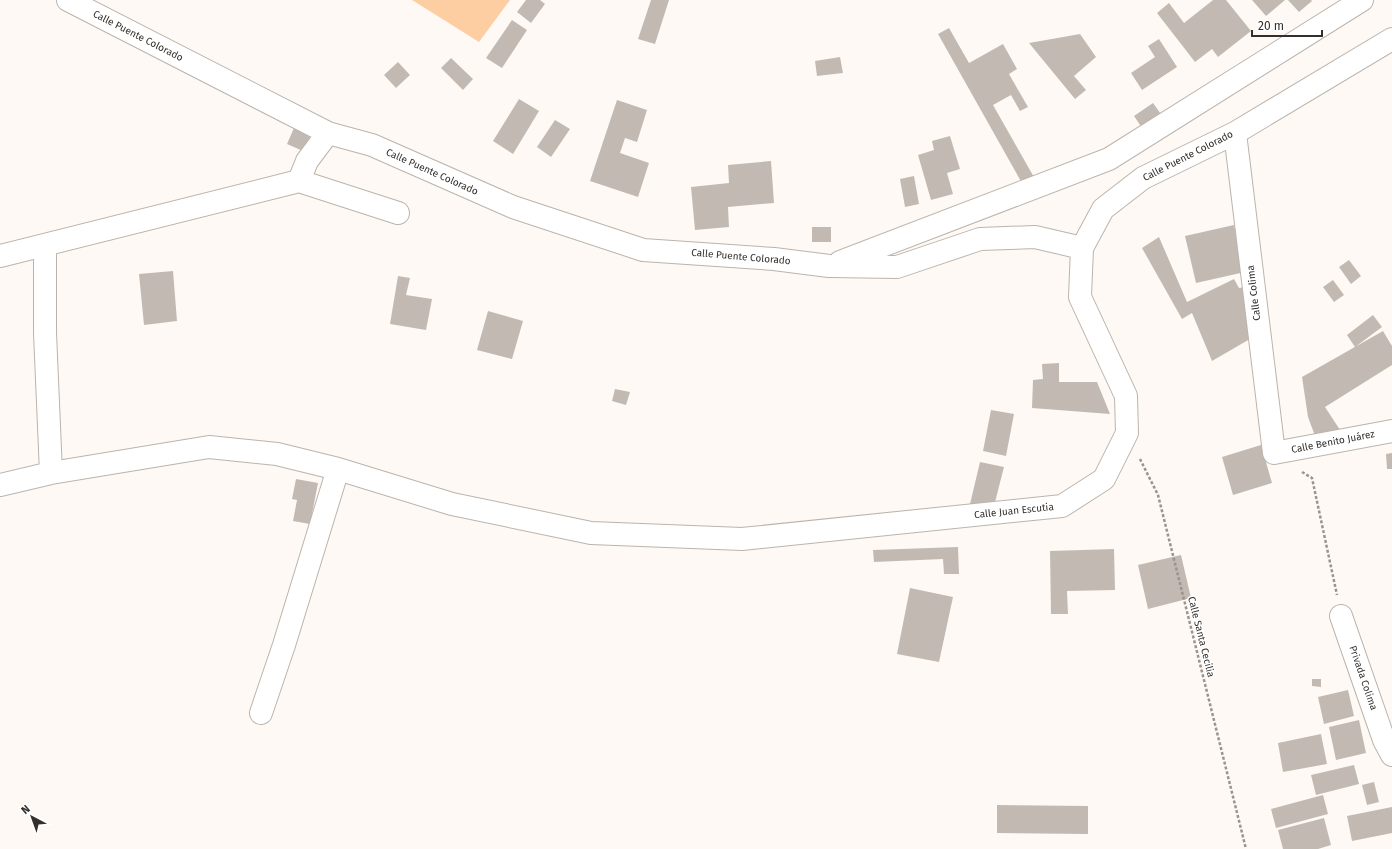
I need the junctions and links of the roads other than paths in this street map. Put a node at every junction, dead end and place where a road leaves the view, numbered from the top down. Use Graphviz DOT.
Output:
graph roads {
  1 [pos="68,0"];
  2 [pos="1362,0"];
  3 [pos="1392,39"];
  4 [pos="1235,133"];
  5 [pos="328,134"];
  6 [pos="299,181"];
  7 [pos="398,213"];
  8 [pos="45,245"];
  9 [pos="1082,248"];
  10 [pos="0,256"];
  11 [pos="829,266"];
  12 [pos="1392,431"];
  13 [pos="1274,453"];
  14 [pos="338,469"];
  15 [pos="51,473"];
  16 [pos="0,485"];
  17 [pos="1341,616"];
  18 [pos="261,713"];
  19 [pos="1389,745"];
  1 -- 5 [label="street, Calle Puente Colorado"];
  2 -- 11 [label="street"];
  3 -- 4 [label="street, Calle Puente Colorado"];
  4 -- 9 [label="street, Calle Puente Colorado"];
  4 -- 13 [label="street, Calle Colima"];
  5 -- 6 [label="street"];
  5 -- 11 [label="street, Calle Puente Colorado"];
  6 -- 7 [label="street"];
  6 -- 8 [label="street"];
  8 -- 10 [label="street"];
  8 -- 15 [label="street"];
  9 -- 11 [label="street, Calle Puente Colorado"];
  9 -- 14 [label="street, Calle Juan Escutia"];
  12 -- 13 [label="street, Calle Benito Juárez"];
  14 -- 15 [label="street, Calle Juan Escutia"];
  14 -- 18 [label="street"];
  15 -- 16 [label="street, Calle Juan Escutia"];
  17 -- 19 [label="street, Privada Colima"];
}
